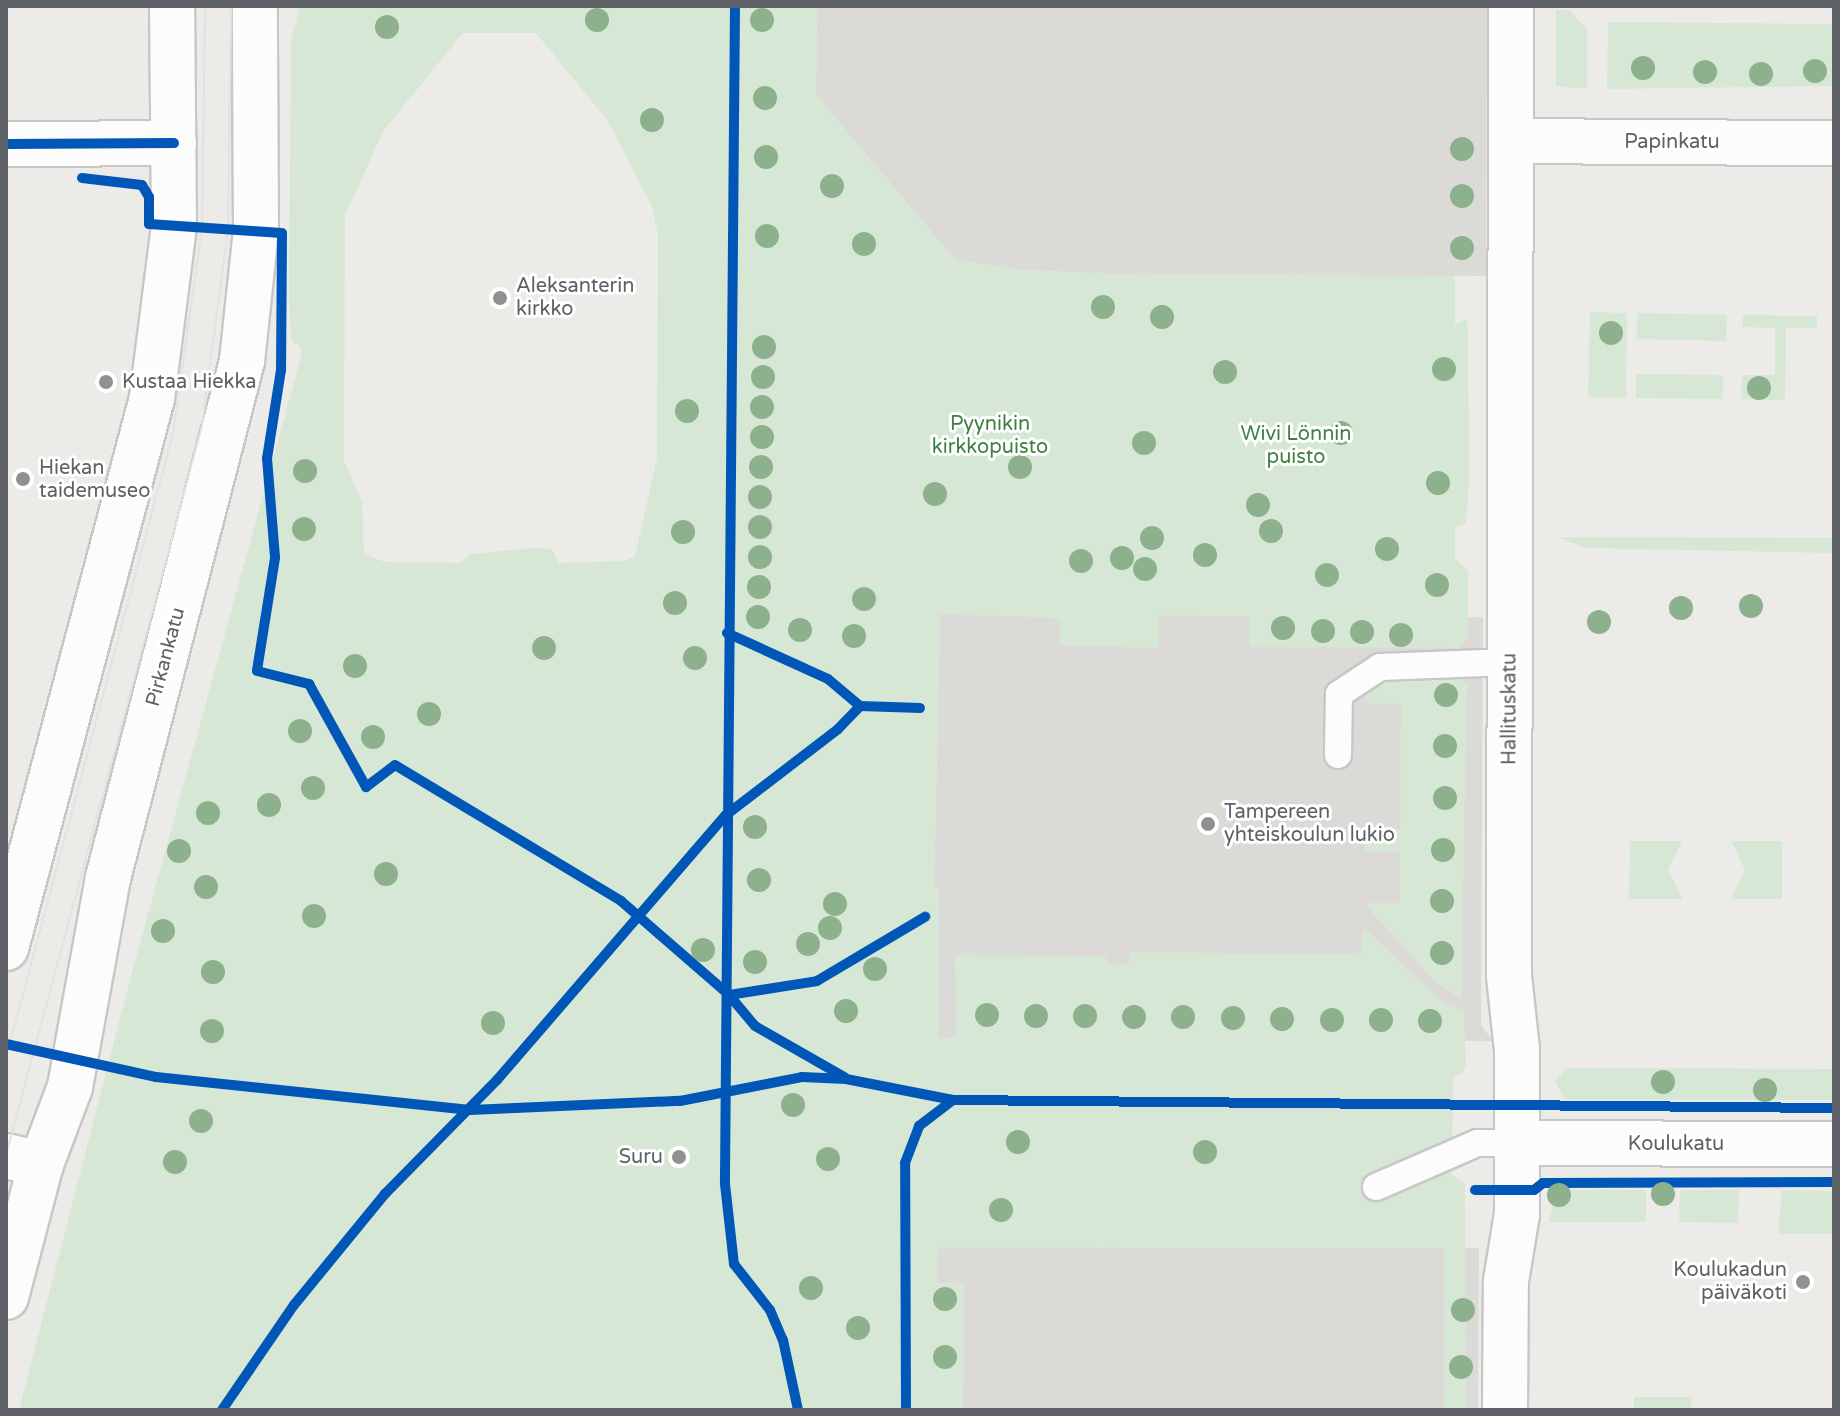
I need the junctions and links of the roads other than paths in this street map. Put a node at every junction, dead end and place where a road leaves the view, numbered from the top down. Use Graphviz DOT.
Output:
graph roads {
  1 [pos="172,6"];
  2 [pos="255,6"];
  3 [pos="1511,6"];
  4 [pos="1511,141"];
  5 [pos="174,143"];
  6 [pos="1834,143"];
  7 [pos="6,144"];
  8 [pos="1510,662"];
  9 [pos="1338,755"];
  10 [pos="6,948"];
  11 [pos="1517,1143"];
  12 [pos="1834,1144"];
  13 [pos="24,1160"];
  14 [pos="1376,1187"];
  15 [pos="6,1297"];
  16 [pos="1505,1410"];
  1 -- 5 [label="main road"];
  2 -- 13 [label="main road, Pirkankatu"];
  3 -- 4 [label="main road, Hallituskatu"];
  4 -- 6 [label="main road, Papinkatu"];
  4 -- 8 [label="main road, Hallituskatu"];
  5 -- 7 [label="main road"];
  5 -- 10 [label="main road"];
  8 -- 9 [label="lane"];
  8 -- 11 [label="main road, Hallituskatu"];
  11 -- 12 [label="main road, Koulukatu"];
  11 -- 14 [label="lane"];
  11 -- 16 [label="main road, Hallituskatu"];
  13 -- 15 [label="main road, Pirkankatu"];
}
